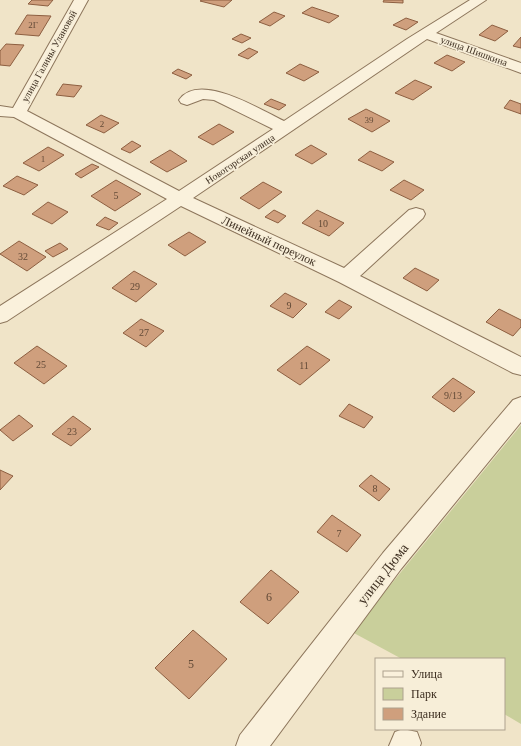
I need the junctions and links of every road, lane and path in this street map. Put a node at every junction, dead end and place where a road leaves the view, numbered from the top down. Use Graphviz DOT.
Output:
graph roads {
  1 [pos="81,0"];
  2 [pos="479,0"];
  3 [pos="426,34"];
  4 [pos="521,68"];
  5 [pos="187,100"];
  6 [pos="9,112"];
  7 [pos="286,128"];
  8 [pos="180,199"];
  9 [pos="416,214"];
  10 [pos="346,277"];
  11 [pos="0,316"];
  12 [pos="521,367"];
  13 [pos="521,406"];
  14 [pos="251,746"];
  1 -- 6 [label="street, улица Галины Улановой"];
  2 -- 3 [label="street, Новогорская улица"];
  3 -- 4 [label="street, улица Шишкина"];
  3 -- 7 [label="street, Новогорская улица"];
  5 -- 7 [label="street"];
  6 -- 8 [label="street, Линейный переулок"];
  7 -- 8 [label="street, Новогорская улица"];
  8 -- 10 [label="street, Линейный переулок"];
  8 -- 11 [label="street, Новогорская улица"];
  9 -- 10 [label="street"];
  10 -- 12 [label="street, Линейный переулок"];
  13 -- 14 [label="street, улица Дюма"];
}
